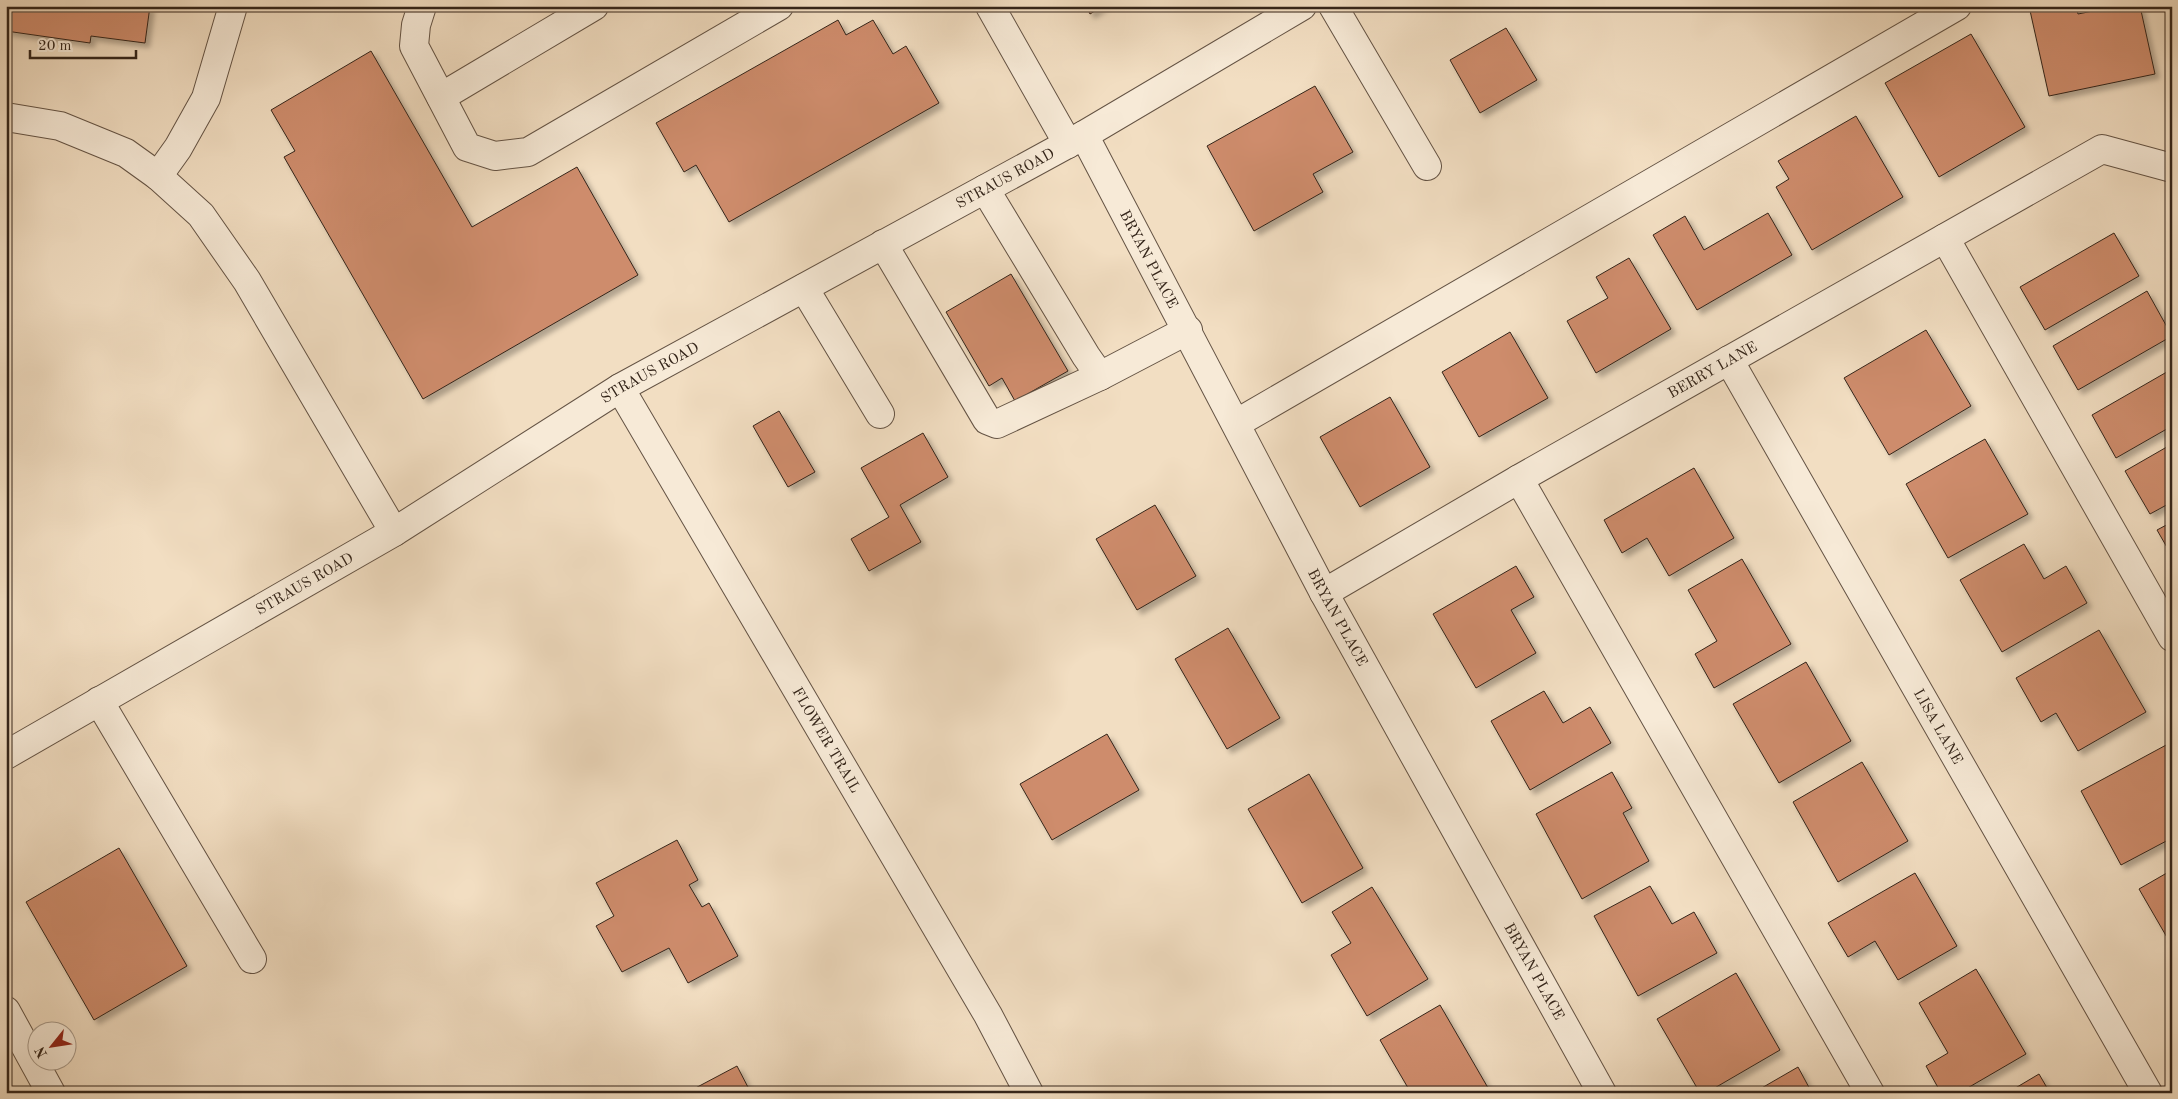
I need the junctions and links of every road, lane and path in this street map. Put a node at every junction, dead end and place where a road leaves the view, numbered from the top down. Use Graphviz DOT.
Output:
graph roads {
  1 [pos="233,6"];
  2 [pos="422,6"];
  3 [pos="594,6"];
  4 [pos="779,6"];
  5 [pos="990,6"];
  6 [pos="1302,6"];
  7 [pos="1333,6"];
  8 [pos="1957,6"];
  9 [pos="441,97"];
  10 [pos="6,117"];
  11 [pos="1076,139"];
  12 [pos="1427,166"];
  13 [pos="2172,168"];
  14 [pos="158,176"];
  15 [pos="985,189"];
  16 [pos="1945,238"];
  17 [pos="883,244"];
  18 [pos="804,288"];
  19 [pos="1188,330"];
  20 [pos="1729,360"];
  21 [pos="1100,376"];
  22 [pos="620,388"];
  23 [pos="880,414"];
  24 [pos="1237,423"];
  25 [pos="1519,479"];
  26 [pos="394,532"];
  27 [pos="1324,593"];
  28 [pos="2172,637"];
  29 [pos="99,701"];
  30 [pos="6,755"];
  31 [pos="252,959"];
  32 [pos="6,1011"];
  33 [pos="51,1093"];
  34 [pos="1029,1093"];
  35 [pos="1602,1093"];
  36 [pos="1870,1093"];
  37 [pos="2148,1093"];
  1 -- 14 [label="street"];
  2 -- 9 [label="street"];
  3 -- 9 [label="street"];
  4 -- 9 [label="street"];
  5 -- 11 [label="street, BRYAN PLACE"];
  6 -- 11 [label="street, STRAUS ROAD"];
  7 -- 12 [label="street"];
  8 -- 24 [label="street"];
  10 -- 14 [label="street"];
  11 -- 15 [label="street, STRAUS ROAD"];
  11 -- 19 [label="street, BRYAN PLACE"];
  13 -- 16 [label="street, BERRY LANE"];
  14 -- 26 [label="street"];
  15 -- 17 [label="street, STRAUS ROAD"];
  15 -- 21 [label="street"];
  16 -- 20 [label="street, BERRY LANE"];
  16 -- 28 [label="street"];
  17 -- 18 [label="street, STRAUS ROAD"];
  17 -- 21 [label="street"];
  18 -- 22 [label="street, STRAUS ROAD"];
  18 -- 23 [label="street"];
  19 -- 21 [label="street"];
  19 -- 24 [label="street, BRYAN PLACE"];
  20 -- 25 [label="street, BERRY LANE"];
  20 -- 37 [label="street, LISA LANE"];
  22 -- 26 [label="street, STRAUS ROAD"];
  22 -- 34 [label="street, FLOWER TRAIL"];
  24 -- 27 [label="street, BRYAN PLACE"];
  25 -- 27 [label="street, BERRY LANE"];
  25 -- 36 [label="street"];
  26 -- 29 [label="street, STRAUS ROAD"];
  27 -- 35 [label="street, BRYAN PLACE"];
  29 -- 30 [label="street, STRAUS ROAD"];
  29 -- 31 [label="street"];
  32 -- 33 [label="street"];
}
